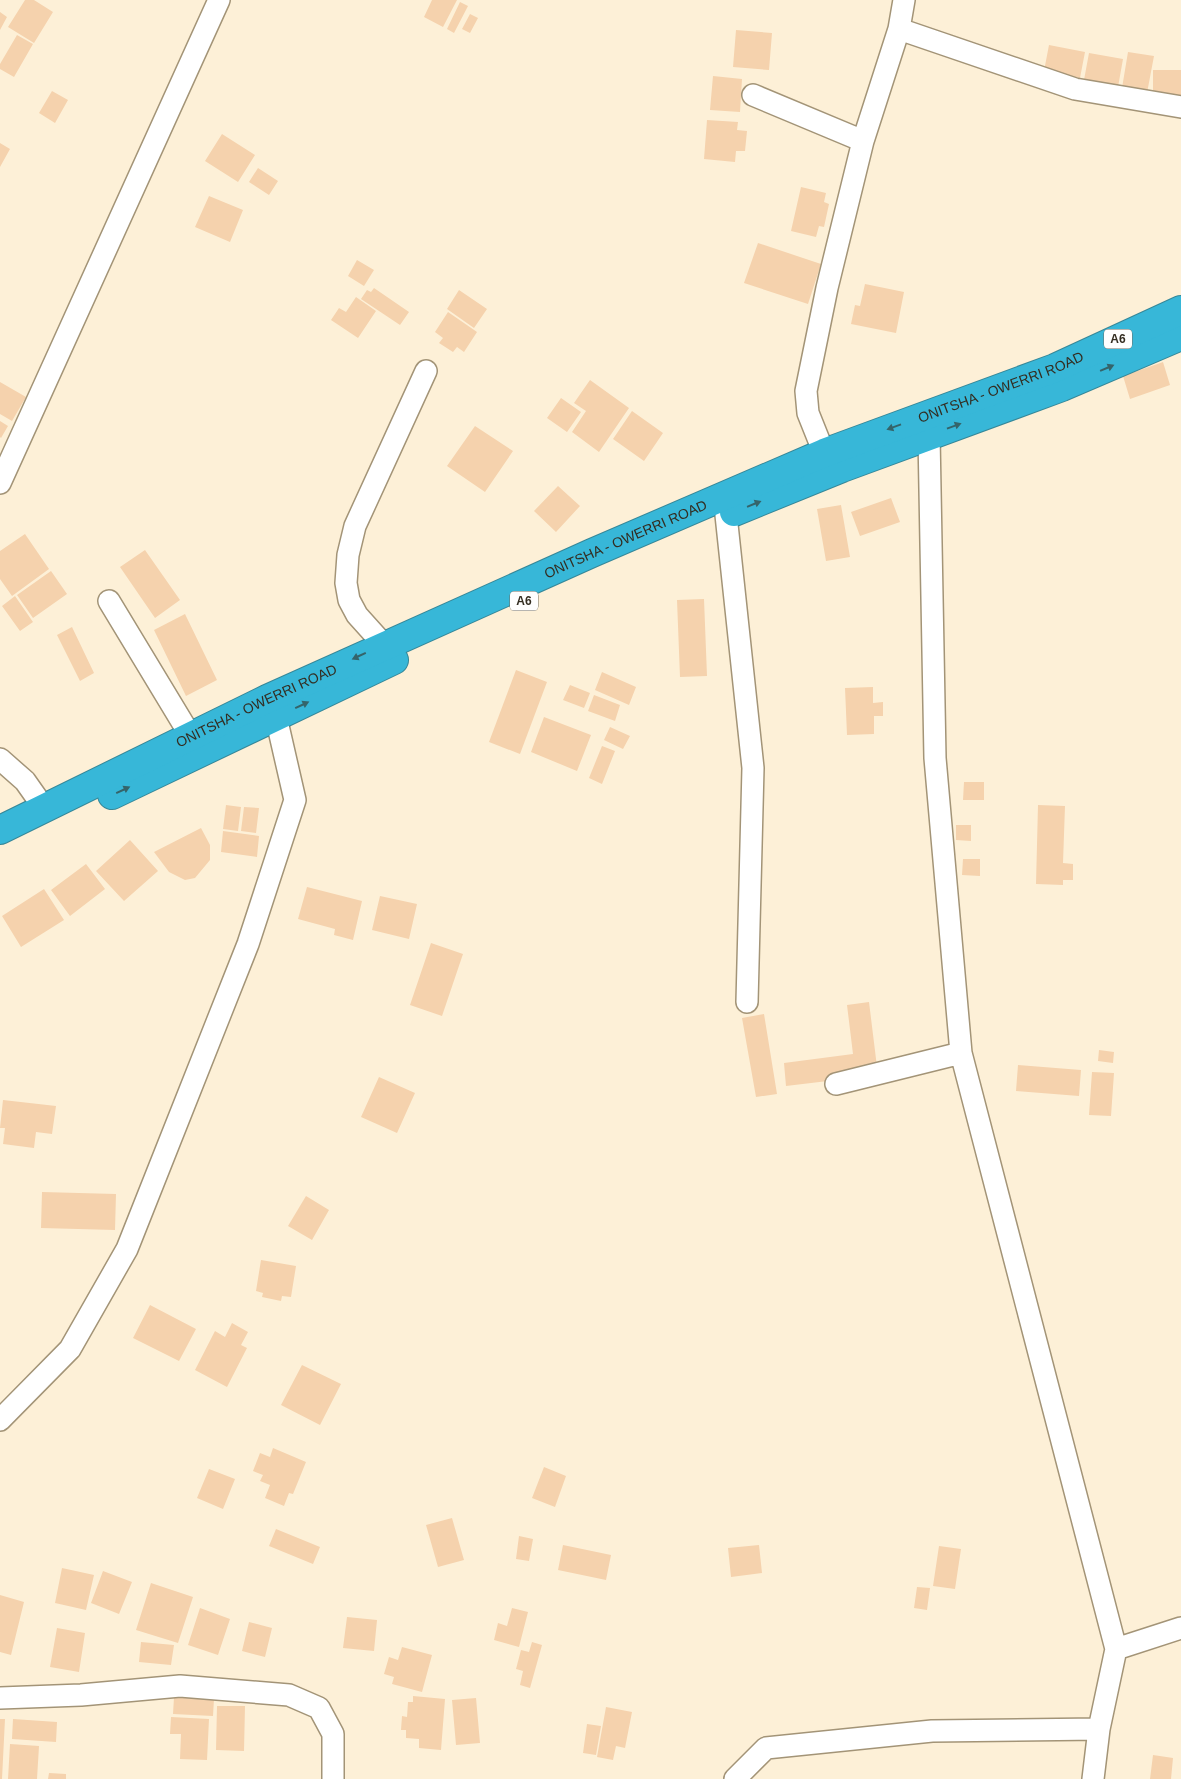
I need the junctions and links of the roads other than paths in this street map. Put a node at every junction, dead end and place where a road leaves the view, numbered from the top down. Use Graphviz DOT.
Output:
graph roads {
  1 [pos="219,0"];
  2 [pos="904,0"];
  3 [pos="899,29"];
  4 [pos="753,95"];
  5 [pos="1181,107"];
  6 [pos="863,141"];
  7 [pos="1181,310"];
  8 [pos="1181,336"];
  9 [pos="426,371"];
  10 [pos="929,436"];
  11 [pos="824,453"];
  12 [pos="0,483"];
  13 [pos="726,515"];
  14 [pos="109,601"];
  15 [pos="384,645"];
  16 [pos="276,717"];
  17 [pos="190,735"];
  18 [pos="0,759"];
  19 [pos="44,808"];
  20 [pos="0,830"];
  21 [pos="0,848"];
  22 [pos="747,1002"];
  23 [pos="961,1053"];
  24 [pos="836,1084"];
  25 [pos="0,1420"];
  26 [pos="1181,1628"];
  27 [pos="1116,1649"];
  28 [pos="0,1698"];
  29 [pos="1099,1730"];
  30 [pos="333,1779"];
  31 [pos="736,1779"];
  32 [pos="1093,1779"];
  1 -- 12 [label="street"];
  2 -- 3 [label="street"];
  3 -- 5 [label="street"];
  3 -- 6 [label="street"];
  4 -- 6 [label="street"];
  6 -- 11 [label="street"];
  7 -- 11 [label="highway, ONITSHA - OWERRI ROAD / A6, one-way"];
  10 -- 8 [label="highway, ONITSHA - OWERRI ROAD / A6, one-way"];
  9 -- 15 [label="street"];
  13 -- 10 [label="highway, ONITSHA - OWERRI ROAD / A6, one-way"];
  10 -- 23 [label="street"];
  11 -- 15 [label="highway, ONITSHA - OWERRI ROAD / A6"];
  16 -- 13 [label="highway, ONITSHA - OWERRI ROAD / A6, one-way"];
  13 -- 22 [label="street"];
  14 -- 17 [label="street"];
  15 -- 17 [label="highway, ONITSHA - OWERRI ROAD / A6, one-way"];
  21 -- 16 [label="highway, ONITSHA - OWERRI ROAD / A6, one-way"];
  16 -- 25 [label="street"];
  17 -- 19 [label="highway, ONITSHA - OWERRI ROAD / A6"];
  18 -- 19 [label="street"];
  19 -- 20 [label="highway, ONITSHA - OWERRI ROAD / A6"];
  23 -- 24 [label="street"];
  23 -- 27 [label="street"];
  26 -- 27 [label="street"];
  27 -- 29 [label="street"];
  28 -- 30 [label="street"];
  29 -- 31 [label="street"];
  29 -- 32 [label="street"];
}
